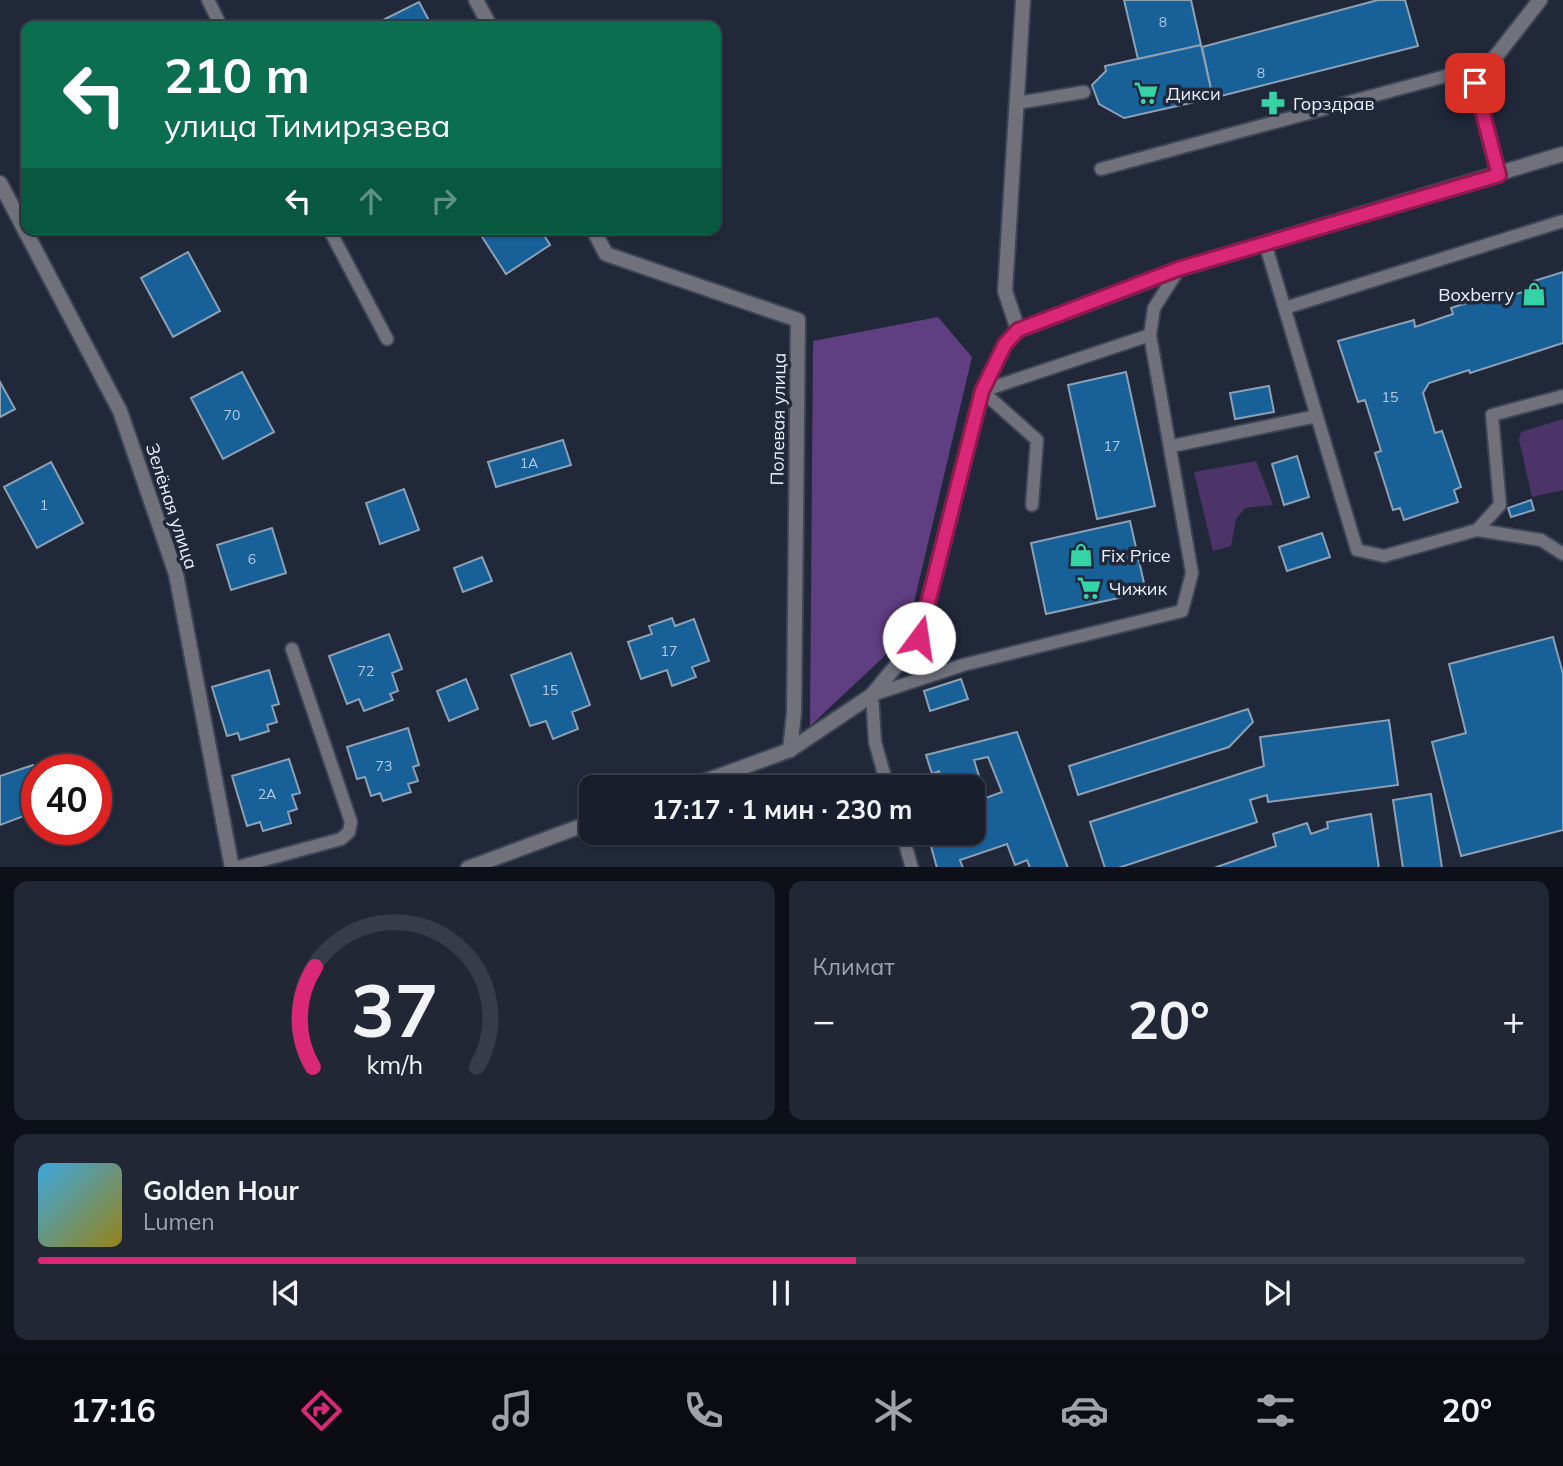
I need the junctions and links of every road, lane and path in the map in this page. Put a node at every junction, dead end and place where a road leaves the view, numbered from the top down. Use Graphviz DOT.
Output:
graph roads {
  1 [pos="208,0"];
  2 [pos="476,0"];
  3 [pos="1023,0"];
  4 [pos="1540,0"];
  5 [pos="218,21"];
  6 [pos="487,21"];
  7 [pos="1472,69"];
  8 [pos="1084,92"];
  9 [pos="1017,103"];
  10 [pos="1563,154"];
  11 [pos="1101,169"];
  12 [pos="1499,175"];
  13 [pos="0,183"];
  14 [pos="1563,221"];
  15 [pos="21,223"];
  16 [pos="27,235"];
  17 [pos="331,235"];
  18 [pos="596,235"];
  19 [pos="1265,243"];
  20 [pos="1178,269"];
  21 [pos="1285,308"];
  22 [pos="1018,330"];
  23 [pos="1150,335"];
  24 [pos="387,339"];
  25 [pos="982,391"];
  26 [pos="1563,396"];
  27 [pos="1317,416"];
  28 [pos="1172,446"];
  29 [pos="1032,505"];
  30 [pos="1477,530"];
  31 [pos="1563,554"];
  32 [pos="292,649"];
  33 [pos="872,695"];
  34 [pos="790,750"];
  35 [pos="722,775"];
  36 [pos="884,775"];
  37 [pos="579,827"];
  38 [pos="906,845"];
  39 [pos="233,867"];
  40 [pos="468,867"];
  41 [pos="912,867"];
  1 -- 5 [label="lane"];
  2 -- 6 [label="street"];
  3 -- 9 [label="street"];
  4 -- 12 [label="street"];
  7 -- 11 [label="lane"];
  8 -- 9 [label="lane"];
  9 -- 22 [label="street"];
  10 -- 12 [label="street"];
  12 -- 19 [label="street"];
  13 -- 15 [label="street, Зелёная улица"];
  14 -- 21 [label="lane"];
  16 -- 39 [label="street, Зелёная улица"];
  17 -- 24 [label="lane"];
  18 -- 34 [label="street, Полевая улица"];
  19 -- 20 [label="street"];
  19 -- 21 [label="lane"];
  20 -- 22 [label="street"];
  20 -- 23 [label="lane"];
  21 -- 27 [label="lane"];
  22 -- 25 [label="street"];
  23 -- 25 [label="lane"];
  23 -- 28 [label="lane"];
  25 -- 29 [label="lane"];
  25 -- 33 [label="street"];
  26 -- 30 [label="lane"];
  27 -- 28 [label="lane"];
  27 -- 30 [label="lane"];
  28 -- 33 [label="lane"];
  30 -- 31 [label="lane"];
  32 -- 39 [label="lane"];
  33 -- 34 [label="street"];
  33 -- 36 [label="lane"];
  34 -- 35 [label="street"];
  37 -- 40 [label="street"];
  38 -- 41 [label="lane"];
}
